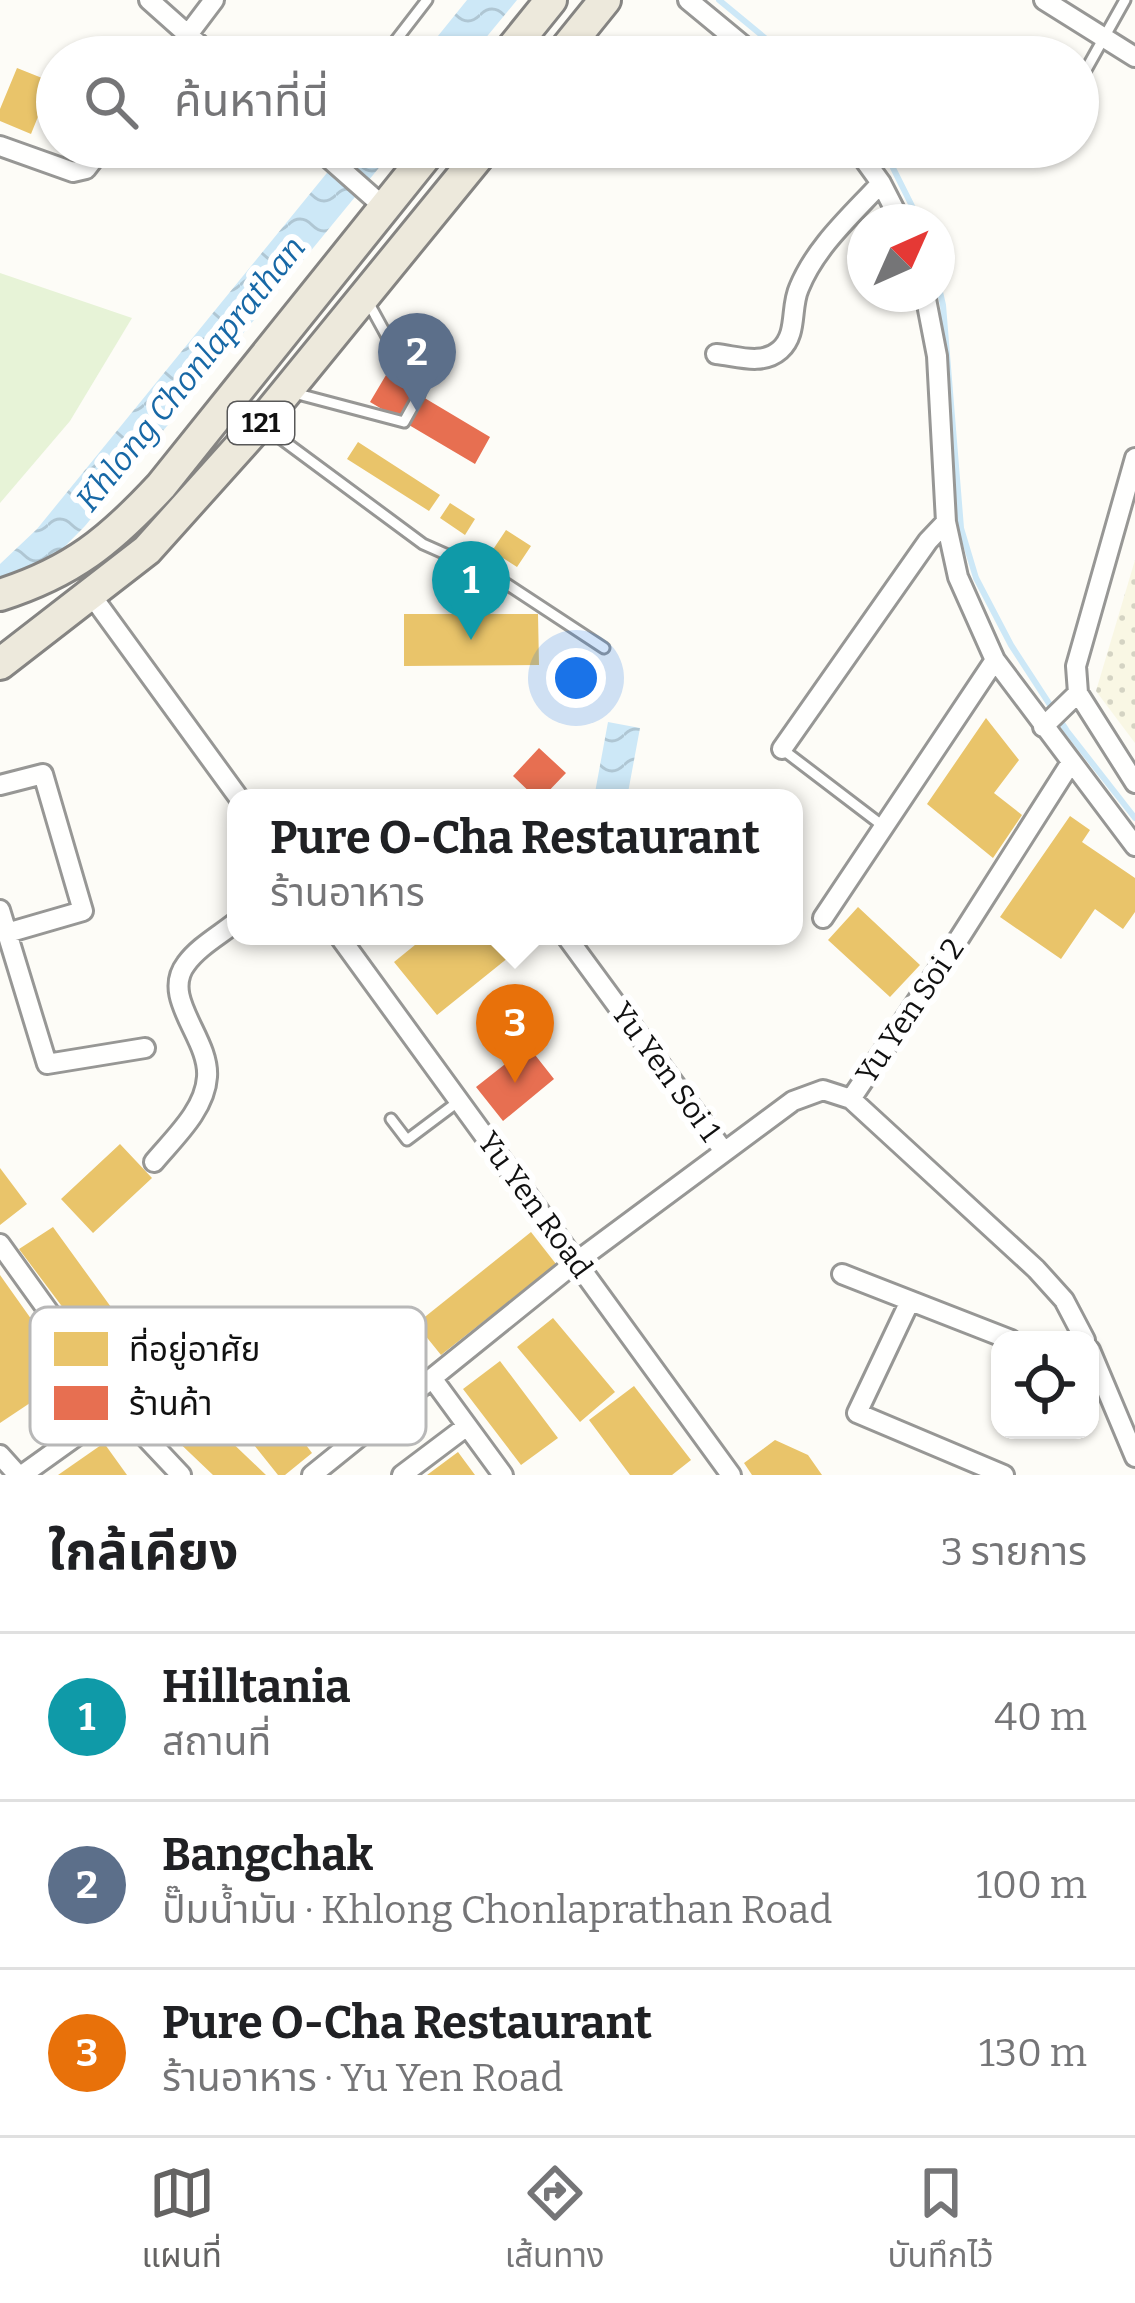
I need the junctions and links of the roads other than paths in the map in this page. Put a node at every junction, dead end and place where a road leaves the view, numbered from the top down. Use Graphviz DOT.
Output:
graph roads {
  1 [pos="149,0"];
  2 [pos="214,0"];
  3 [pos="427,0"];
  4 [pos="551,0"];
  5 [pos="605,0"];
  6 [pos="688,0"];
  7 [pos="1045,0"];
  8 [pos="1130,1"];
  9 [pos="188,35"];
  10 [pos="399,36"];
  11 [pos="523,36"];
  12 [pos="576,36"];
  13 [pos="732,36"];
  14 [pos="1102,36"];
  15 [pos="1099,42"];
  16 [pos="1135,57"];
  17 [pos="0,146"];
  18 [pos="36,159"];
  19 [pos="340,168"];
  20 [pos="417,168"];
  21 [pos="468,168"];
  22 [pos="870,168"];
  23 [pos="881,183"];
  24 [pos="892,204"];
  25 [pos="385,208"];
  26 [pos="365,296"];
  27 [pos="929,312"];
  28 [pos="716,354"];
  29 [pos="287,391"];
  30 [pos="260,424"];
  31 [pos="1135,458"];
  32 [pos="946,522"];
  33 [pos="0,595"];
  34 [pos="92,596"];
  35 [pos="604,648"];
  36 [pos="995,661"];
  37 [pos="0,664"];
  38 [pos="1078,693"];
  39 [pos="1043,727"];
  40 [pos="782,749"];
  41 [pos="1070,764"];
  42 [pos="1135,784"];
  43 [pos="0,785"];
  44 [pos="232,789"];
  45 [pos="884,827"];
  46 [pos="1135,846"];
  47 [pos="0,910"];
  48 [pos="823,918"];
  49 [pos="227,929"];
  50 [pos="7,933"];
  51 [pos="352,945"];
  52 [pos="573,945"];
  53 [pos="145,1048"];
  54 [pos="850,1099"];
  55 [pos="459,1101"];
  56 [pos="391,1119"];
  57 [pos="724,1150"];
  58 [pos="154,1162"];
  59 [pos="0,1244"];
  60 [pos="576,1262"];
  61 [pos="842,1274"];
  62 [pos="910,1300"];
  63 [pos="45,1307"];
  64 [pos="1080,1331"];
  65 [pos="991,1332"];
  66 [pos="432,1378"];
  67 [pos="1099,1378"];
  68 [pos="426,1383"];
  69 [pos="467,1426"];
  70 [pos="63,1445"];
  71 [pos="146,1445"];
  72 [pos="349,1445"];
  73 [pos="0,1454"];
  74 [pos="1135,1457"];
  75 [pos="166,1471"];
  76 [pos="20,1475"];
  77 [pos="312,1475"];
  78 [pos="402,1475"];
  79 [pos="502,1475"];
  80 [pos="730,1475"];
  81 [pos="1004,1475"];
  1 -- 9 [label="street"];
  2 -- 9 [label="street"];
  3 -- 10 [label="lane"];
  4 -- 11 [label="main road"];
  5 -- 12 [label="main road"];
  6 -- 13 [label="street"];
  7 -- 14 [label="street"];
  8 -- 14 [label="lane"];
  14 -- 15 [label="lane"];
  14 -- 16 [label="street"];
  17 -- 18 [label="street"];
  19 -- 25 [label="street"];
  20 -- 25 [label="main road, 121"];
  21 -- 26 [label="main road, 121"];
  22 -- 23 [label="street"];
  23 -- 24 [label="street"];
  23 -- 28 [label="street"];
  25 -- 33 [label="main road, 121"];
  26 -- 29 [label="main road, 121"];
  26 -- 29 [label="lane"];
  27 -- 32 [label="street"];
  29 -- 30 [label="main road, 121"];
  30 -- 34 [label="main road, 121"];
  30 -- 35 [label="lane"];
  31 -- 38 [label="street"];
  32 -- 36 [label="street"];
  32 -- 40 [label="street"];
  34 -- 37 [label="main road, 121"];
  34 -- 44 [label="street"];
  36 -- 39 [label="street"];
  36 -- 45 [label="street"];
  38 -- 39 [label="street"];
  38 -- 42 [label="street"];
  39 -- 41 [label="street"];
  40 -- 45 [label="lane"];
  41 -- 46 [label="street"];
  41 -- 54 [label="street, Yu Yen Soi 2"];
  43 -- 50 [label="street"];
  45 -- 48 [label="street"];
  47 -- 50 [label="street"];
  49 -- 58 [label="street"];
  50 -- 53 [label="street"];
  51 -- 55 [label="street, Yu Yen Road"];
  52 -- 57 [label="street, Yu Yen Soi 1"];
  54 -- 57 [label="street, Yu Yen Soi 2"];
  54 -- 64 [label="street"];
  55 -- 56 [label="lane"];
  55 -- 60 [label="street, Yu Yen Road"];
  57 -- 60 [label="street, Yu Yen Soi 2"];
  59 -- 63 [label="street"];
  60 -- 66 [label="street, Yu Yen Soi 2"];
  60 -- 80 [label="street, Yu Yen Road"];
  61 -- 62 [label="street"];
  62 -- 65 [label="street"];
  62 -- 81 [label="street"];
  66 -- 68 [label="street, Yu Yen Soi 2"];
  66 -- 69 [label="street"];
  67 -- 74 [label="street"];
  69 -- 78 [label="street"];
  69 -- 79 [label="street"];
  70 -- 76 [label="street"];
  71 -- 75 [label="street"];
  72 -- 77 [label="street, Yu Yen Soi 2"];
  73 -- 76 [label="street"];
}
